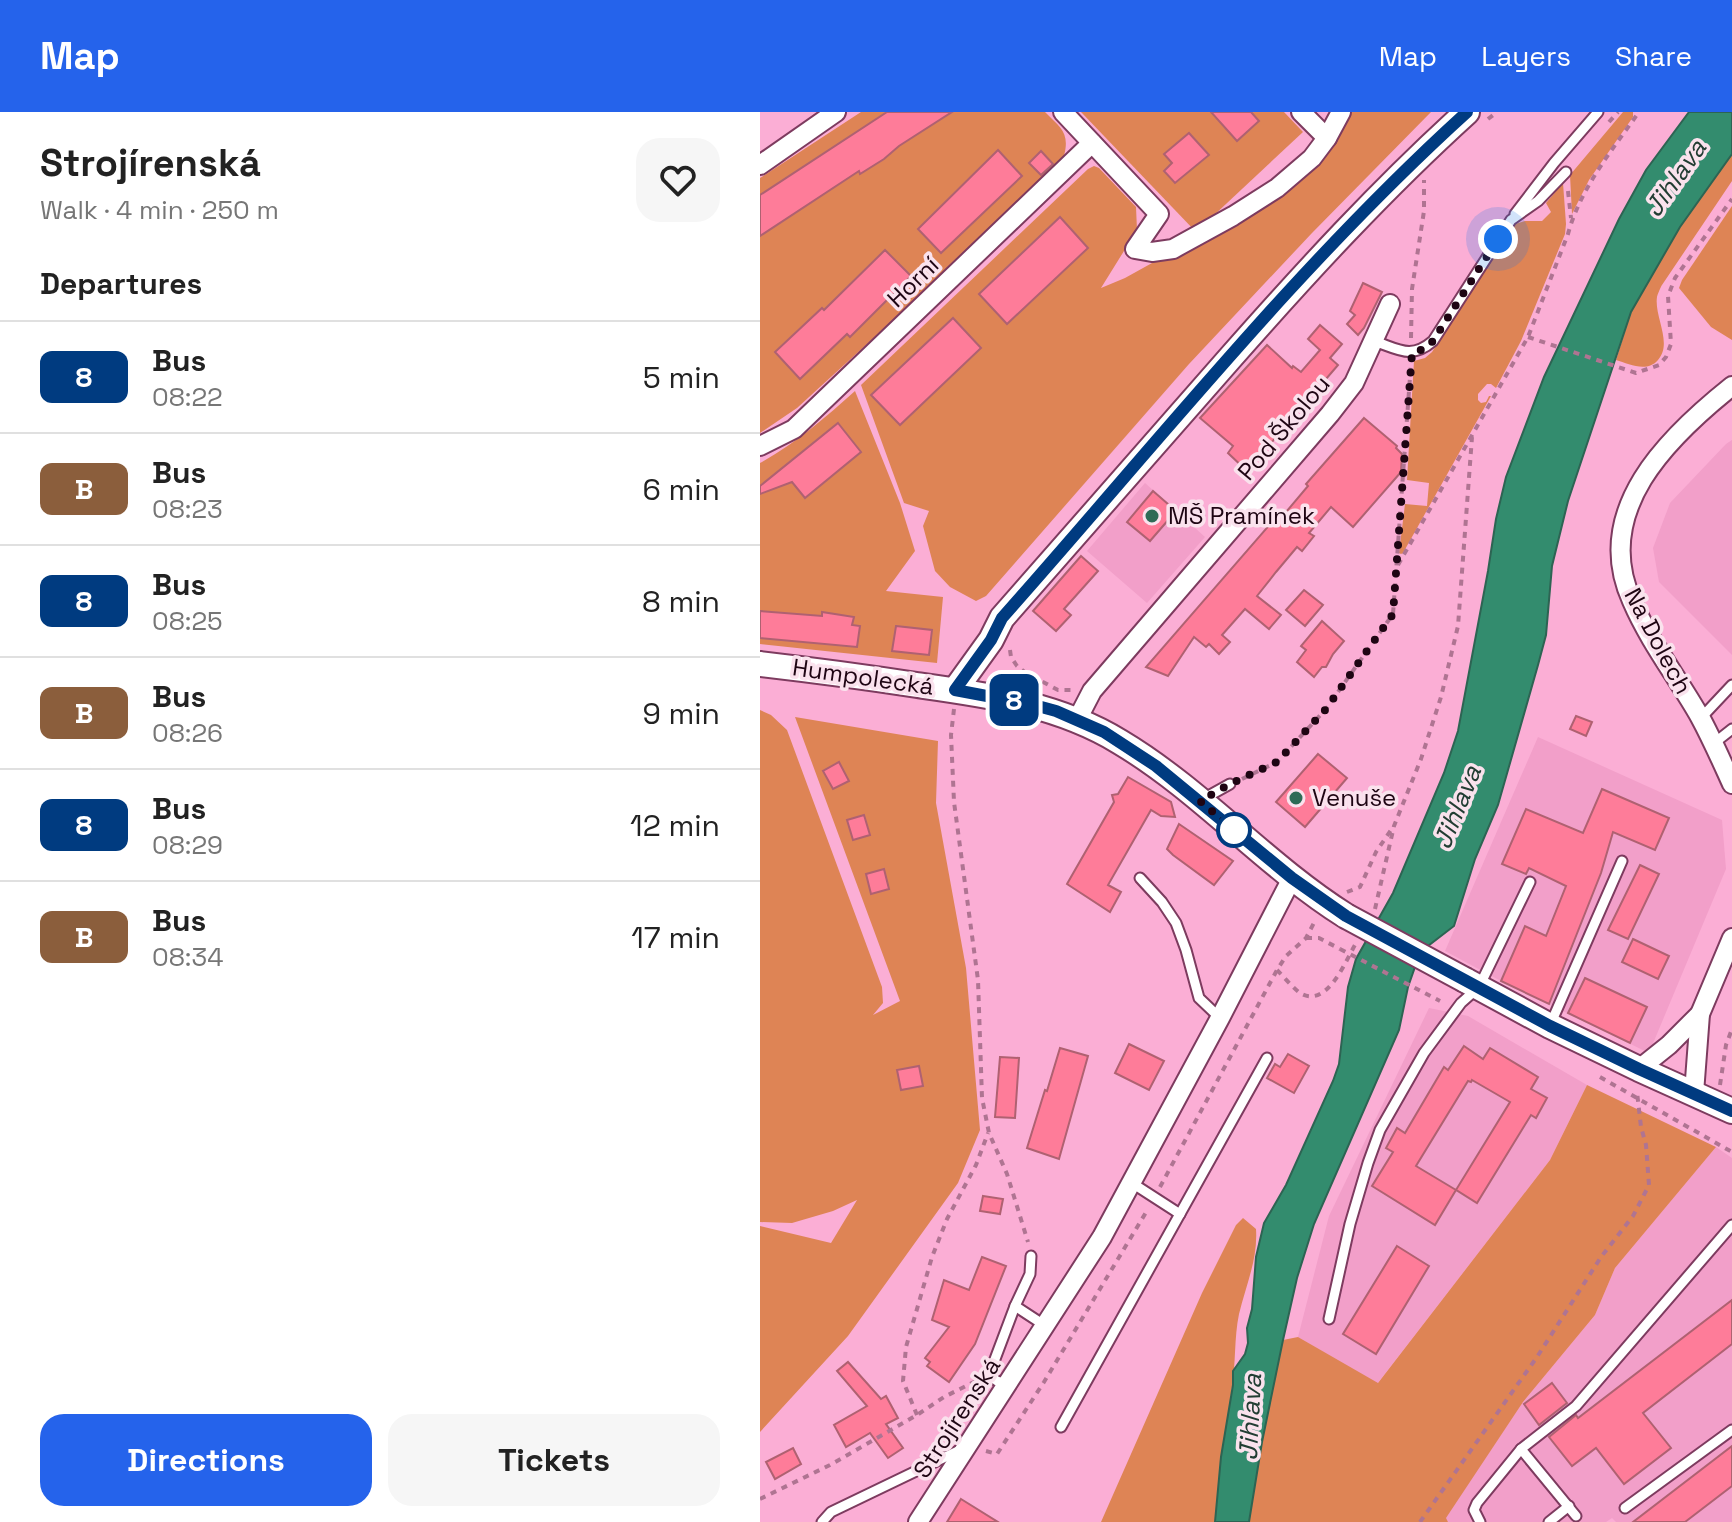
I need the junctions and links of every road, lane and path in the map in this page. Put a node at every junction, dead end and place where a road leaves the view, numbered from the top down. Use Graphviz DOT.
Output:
graph roads {
  1 [pos="836,112"];
  2 [pos="1063,112"];
  3 [pos="1301,112"];
  4 [pos="1341,112"];
  5 [pos="1467,112"];
  6 [pos="1598,112"];
  7 [pos="1639,112"];
  8 [pos="1327,138"];
  9 [pos="1092,143"];
  10 [pos="760,165"];
  11 [pos="1566,172"];
  12 [pos="1423,173"];
  13 [pos="1732,199"];
  14 [pos="1511,220"];
  15 [pos="1572,220"];
  16 [pos="1390,304"];
  17 [pos="1528,337"];
  18 [pos="1374,341"];
  19 [pos="1412,353"];
  20 [pos="1732,386"];
  21 [pos="1472,437"];
  22 [pos="760,446"];
  23 [pos="1397,567"];
  24 [pos="760,664"];
  25 [pos="1732,685"];
  26 [pos="955,690"];
  27 [pos="1701,718"];
  28 [pos="1077,720"];
  29 [pos="1732,729"];
  30 [pos="1713,744"];
  31 [pos="1230,784"];
  32 [pos="1732,784"];
  33 [pos="1200,801"];
  34 [pos="1394,826"];
  35 [pos="1622,861"];
  36 [pos="1140,878"];
  37 [pos="1292,878"];
  38 [pos="1530,882"];
  39 [pos="1374,910"];
  40 [pos="1349,915"];
  41 [pos="1732,938"];
  42 [pos="1277,970"];
  43 [pos="1472,984"];
  44 [pos="1440,1001"];
  45 [pos="1700,1014"];
  46 [pos="1220,1018"];
  47 [pos="1550,1026"];
  48 [pos="1267,1058"];
  49 [pos="1639,1069"];
  50 [pos="1694,1093"];
  51 [pos="1732,1111"];
  52 [pos="989,1133"];
  53 [pos="1732,1152"];
  54 [pos="1132,1183"];
  55 [pos="1154,1199"];
  56 [pos="1180,1214"];
  57 [pos="1732,1225"];
  58 [pos="1031,1256"];
  59 [pos="1015,1306"];
  60 [pos="1329,1319"];
  61 [pos="1044,1325"];
  62 [pos="989,1375"];
  63 [pos="1007,1384"];
  64 [pos="917,1415"];
  65 [pos="1061,1427"];
  66 [pos="1732,1430"];
  67 [pos="968,1446"];
  68 [pos="1521,1449"];
  69 [pos="760,1499"];
  70 [pos="1569,1506"];
  71 [pos="1625,1508"];
  72 [pos="1576,1516"];
  73 [pos="822,1522"];
  74 [pos="918,1522"];
  75 [pos="1420,1522"];
  76 [pos="1480,1522"];
  77 [pos="1549,1522"];
  1 -- 10 [label="street"];
  2 -- 9 [label="street"];
  3 -- 8 [label="street"];
  4 -- 8 [label="street"];
  5 -- 26 [label="main road"];
  6 -- 14 [label="lane"];
  7 -- 15 [label="path"];
  8 -- 9 [label="street"];
  9 -- 22 [label="street, Horní"];
  11 -- 14 [label="lane"];
  11 -- 15 [label="path"];
  12 -- 19 [label="path"];
  13 -- 17 [label="path"];
  14 -- 19 [label="lane"];
  15 -- 17 [label="path"];
  16 -- 18 [label="street, Pod Školou"];
  17 -- 21 [label="path"];
  18 -- 19 [label="lane"];
  18 -- 28 [label="street, Pod Školou"];
  19 -- 23 [label="path"];
  20 -- 27 [label="street, Na Dolech"];
  21 -- 23 [label="path"];
  21 -- 34 [label="path"];
  23 -- 31 [label="path"];
  24 -- 26 [label="main road, Humpolecká"];
  25 -- 27 [label="lane"];
  26 -- 28 [label="main road, Humpolecká"];
  26 -- 52 [label="path"];
  27 -- 30 [label="street, Na Dolech"];
  28 -- 33 [label="main road, Humpolecká"];
  29 -- 30 [label="lane"];
  30 -- 32 [label="street, Na Dolech"];
  31 -- 33 [label="lane"];
  33 -- 37 [label="main road, Humpolecká"];
  34 -- 39 [label="path"];
  34 -- 40 [label="path"];
  35 -- 47 [label="lane"];
  36 -- 46 [label="lane"];
  37 -- 40 [label="main road"];
  37 -- 46 [label="street, Strojírenská"];
  38 -- 43 [label="lane"];
  40 -- 42 [label="path"];
  40 -- 43 [label="main road, bridge"];
  41 -- 45 [label="street"];
  42 -- 44 [label="path, bridge"];
  42 -- 55 [label="path"];
  43 -- 47 [label="main road"];
  43 -- 60 [label="lane"];
  45 -- 49 [label="street"];
  45 -- 50 [label="street"];
  46 -- 54 [label="street, Strojírenská"];
  47 -- 49 [label="main road"];
  48 -- 56 [label="lane"];
  49 -- 50 [label="main road"];
  50 -- 51 [label="main road"];
  52 -- 58 [label="path"];
  52 -- 64 [label="path"];
  53 -- 75 [label="path"];
  54 -- 55 [label="lane"];
  54 -- 61 [label="street, Strojírenská"];
  55 -- 56 [label="lane"];
  55 -- 67 [label="path"];
  56 -- 65 [label="lane"];
  57 -- 68 [label="lane"];
  58 -- 59 [label="lane"];
  59 -- 61 [label="lane"];
  59 -- 62 [label="lane"];
  61 -- 63 [label="street, Strojírenská"];
  62 -- 63 [label="lane"];
  62 -- 64 [label="path"];
  63 -- 67 [label="street, Strojírenská"];
  64 -- 69 [label="path"];
  66 -- 71 [label="lane"];
  67 -- 73 [label="lane"];
  67 -- 74 [label="street, Strojírenská"];
  68 -- 70 [label="lane"];
  68 -- 76 [label="lane"];
  70 -- 72 [label="lane"];
  70 -- 77 [label="lane"];
}
